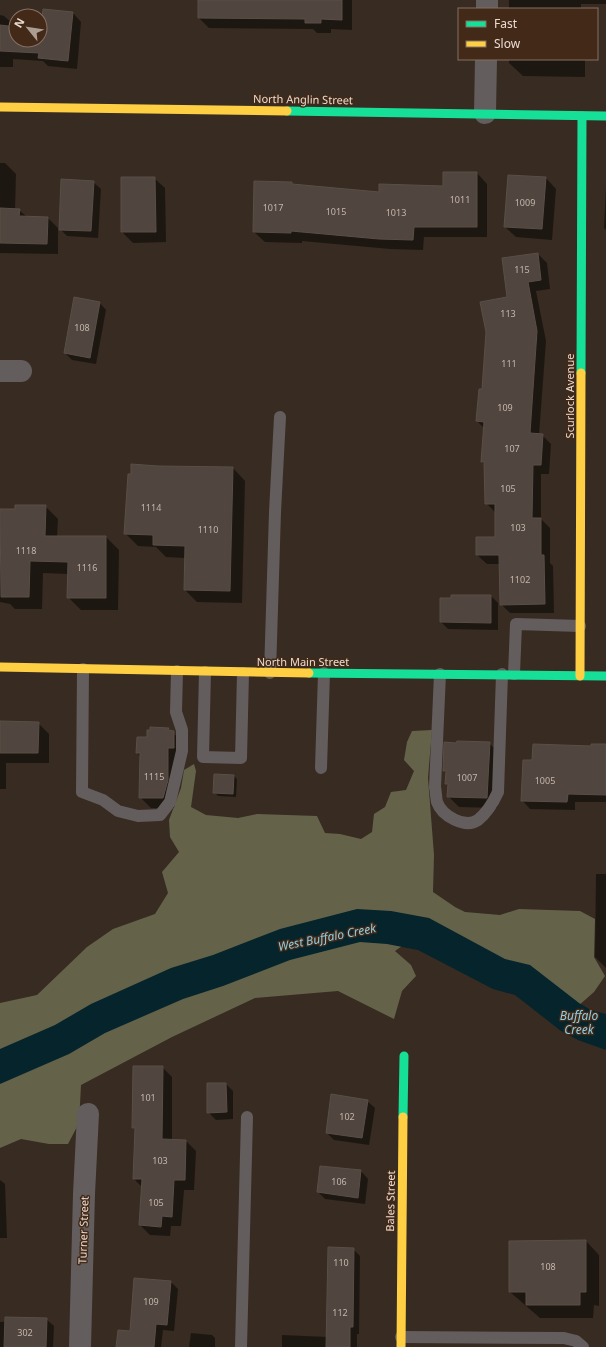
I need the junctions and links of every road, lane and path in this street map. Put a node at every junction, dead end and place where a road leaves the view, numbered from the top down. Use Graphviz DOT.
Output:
graph roads {
  1 [pos="486,60"];
  2 [pos="0,107"];
  3 [pos="485,113"];
  4 [pos="582,116"];
  5 [pos="606,116"];
  6 [pos="0,371"];
  7 [pos="22,371"];
  8 [pos="280,417"];
  9 [pos="580,626"];
  10 [pos="0,667"];
  11 [pos="83,669"];
  12 [pos="177,671"];
  13 [pos="205,672"];
  14 [pos="243,673"];
  15 [pos="270,673"];
  16 [pos="324,674"];
  17 [pos="440,674"];
  18 [pos="508,674"];
  19 [pos="580,676"];
  20 [pos="606,676"];
  21 [pos="321,768"];
  22 [pos="404,1056"];
  23 [pos="88,1114"];
  24 [pos="247,1117"];
  25 [pos="401,1342"];
  26 [pos="80,1347"];
  27 [pos="241,1347"];
  28 [pos="583,1347"];
  1 -- 3 [label="street"];
  2 -- 3 [label="street, North Anglin Street"];
  3 -- 4 [label="street, North Anglin Street"];
  4 -- 5 [label="street, North Anglin Street"];
  4 -- 9 [label="street, Scurlock Avenue"];
  6 -- 7 [label="street"];
  8 -- 15 [label="lane"];
  9 -- 18 [label="lane"];
  9 -- 19 [label="street, Scurlock Avenue"];
  10 -- 11 [label="street, North Main Street"];
  11 -- 12 [label="street, North Main Street"];
  11 -- 12 [label="lane"];
  12 -- 13 [label="street, North Main Street"];
  13 -- 14 [label="street, North Main Street"];
  13 -- 14 [label="lane"];
  14 -- 15 [label="street, North Main Street"];
  15 -- 16 [label="street, North Main Street"];
  16 -- 17 [label="street, North Main Street"];
  16 -- 21 [label="lane"];
  17 -- 18 [label="street, North Main Street"];
  17 -- 18 [label="lane"];
  18 -- 19 [label="street, North Main Street"];
  19 -- 20 [label="street, North Main Street"];
  22 -- 25 [label="street, Bales Street"];
  23 -- 26 [label="street, Turner Street"];
  24 -- 27 [label="lane"];
  25 -- 28 [label="lane"];
}
